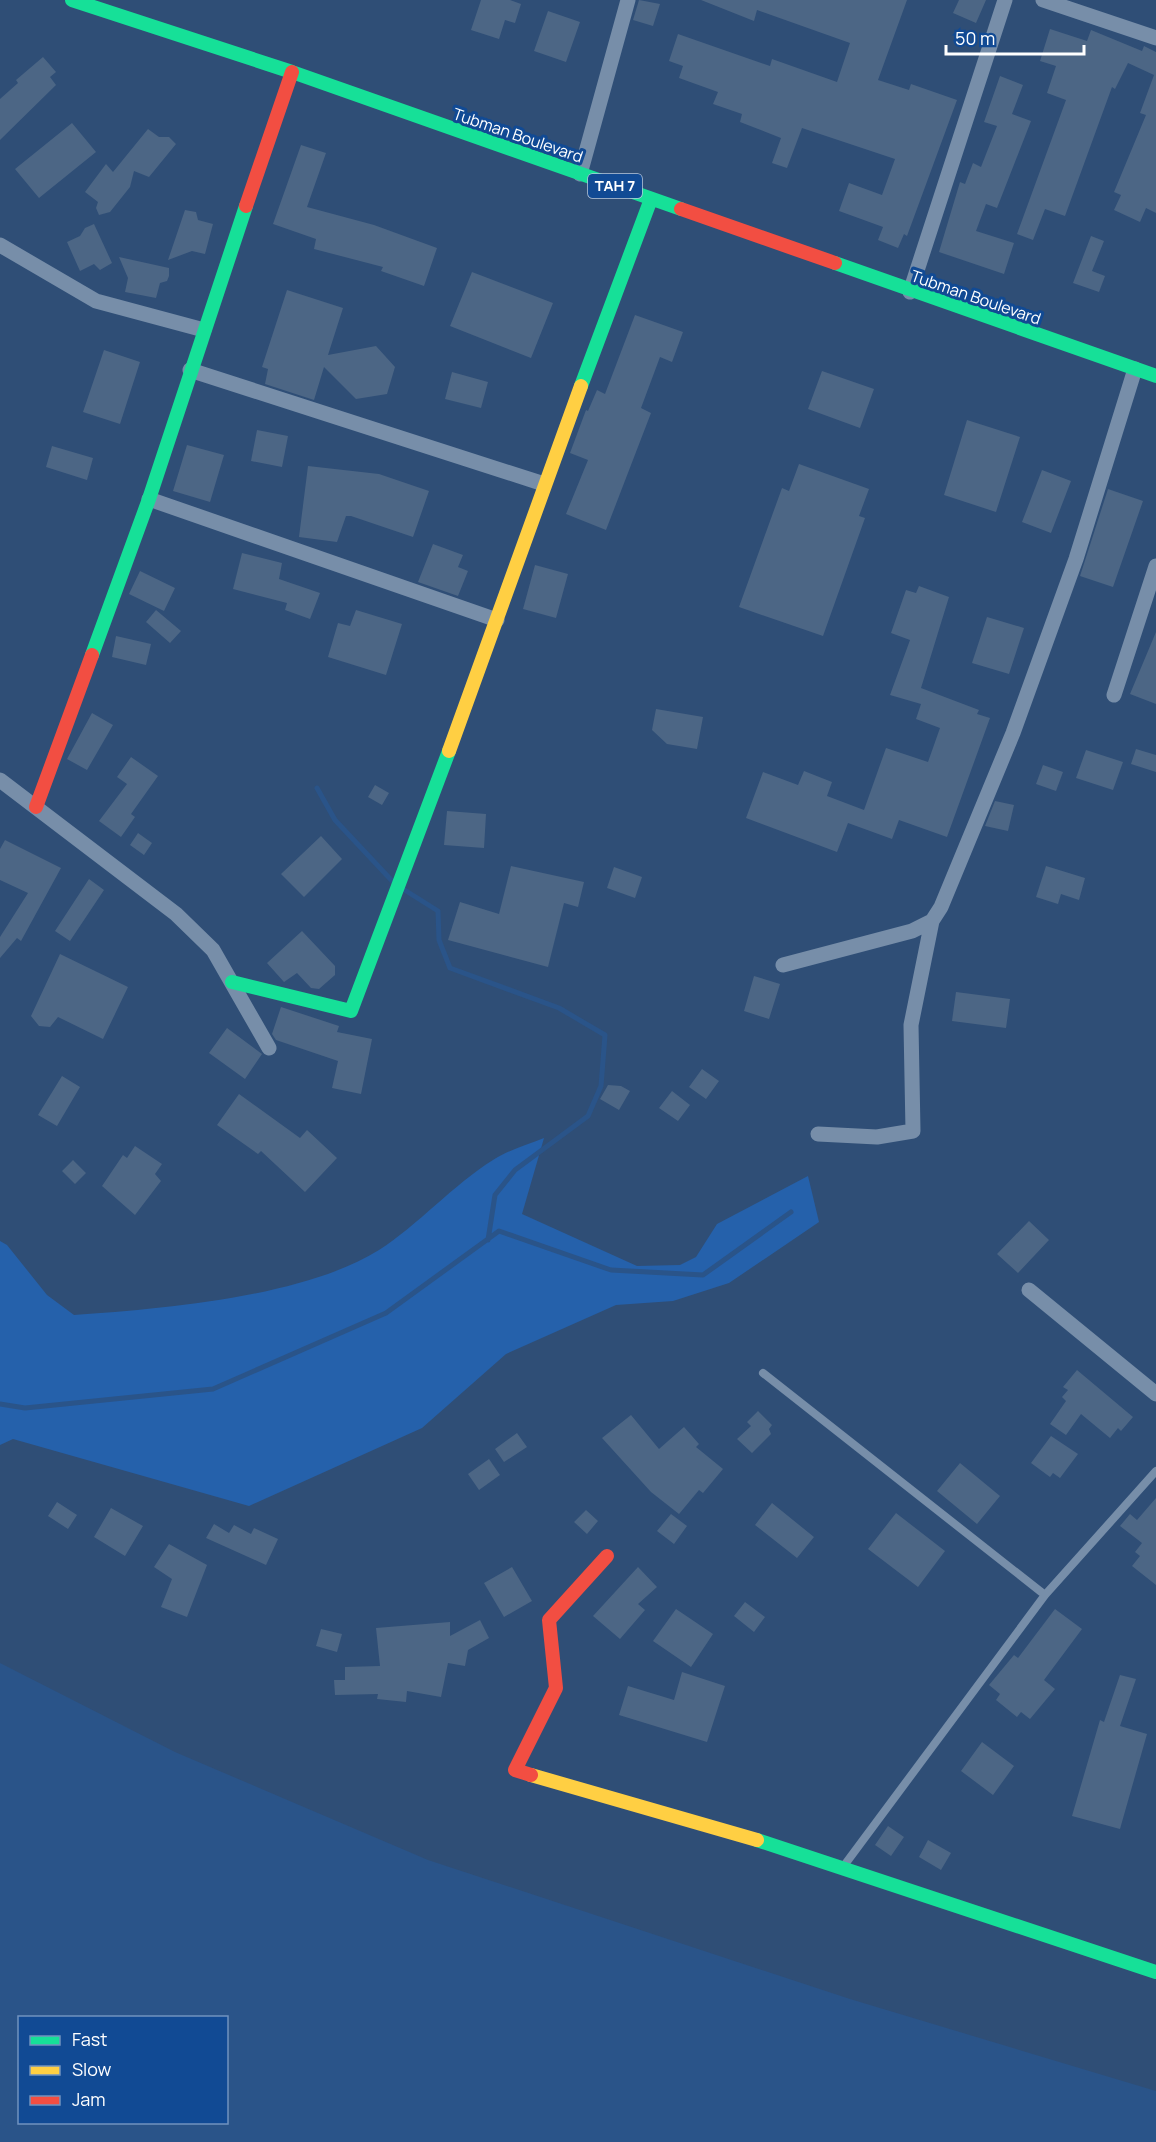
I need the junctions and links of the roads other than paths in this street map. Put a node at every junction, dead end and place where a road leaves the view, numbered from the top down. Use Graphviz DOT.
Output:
graph roads {
  1 [pos="72,0"];
  2 [pos="628,0"];
  3 [pos="1005,0"];
  4 [pos="1043,0"];
  5 [pos="1156,38"];
  6 [pos="292,72"];
  7 [pos="580,174"];
  8 [pos="651,199"];
  9 [pos="0,245"];
  10 [pos="910,292"];
  11 [pos="204,330"];
  12 [pos="1135,369"];
  13 [pos="190,370"];
  14 [pos="1156,376"];
  15 [pos="544,484"];
  16 [pos="149,499"];
  17 [pos="1156,566"];
  18 [pos="497,620"];
  19 [pos="1114,695"];
  20 [pos="0,780"];
  21 [pos="36,807"];
  22 [pos="932,921"];
  23 [pos="783,965"];
  24 [pos="232,982"];
  25 [pos="269,1048"];
  26 [pos="818,1134"];
  27 [pos="1029,1290"];
  28 [pos="763,1373"];
  29 [pos="1156,1394"];
  30 [pos="1156,1471"];
  31 [pos="607,1556"];
  32 [pos="1046,1595"];
  33 [pos="843,1868"];
  34 [pos="1156,1972"];
  1 -- 6 [label="main road, Tubman Boulevard / TAH 7"];
  2 -- 7 [label="street"];
  3 -- 10 [label="street"];
  4 -- 5 [label="street"];
  6 -- 7 [label="main road, Tubman Boulevard / TAH 7"];
  6 -- 11 [label="main road"];
  7 -- 8 [label="main road, Tubman Boulevard / TAH 7"];
  8 -- 10 [label="main road, Tubman Boulevard / TAH 7"];
  8 -- 15 [label="main road"];
  9 -- 11 [label="street"];
  10 -- 12 [label="main road, Tubman Boulevard / TAH 7"];
  11 -- 13 [label="main road"];
  12 -- 14 [label="main road, Tubman Boulevard / TAH 7"];
  12 -- 22 [label="street"];
  13 -- 15 [label="street"];
  13 -- 16 [label="main road"];
  15 -- 18 [label="main road"];
  16 -- 18 [label="street"];
  16 -- 21 [label="main road"];
  17 -- 19 [label="street"];
  18 -- 24 [label="main road"];
  20 -- 21 [label="street"];
  21 -- 24 [label="street"];
  22 -- 23 [label="street"];
  22 -- 26 [label="street"];
  24 -- 25 [label="street"];
  27 -- 29 [label="street"];
  28 -- 32 [label="lane"];
  30 -- 32 [label="lane"];
  31 -- 33 [label="main road"];
  32 -- 33 [label="lane"];
  33 -- 34 [label="main road"];
}
